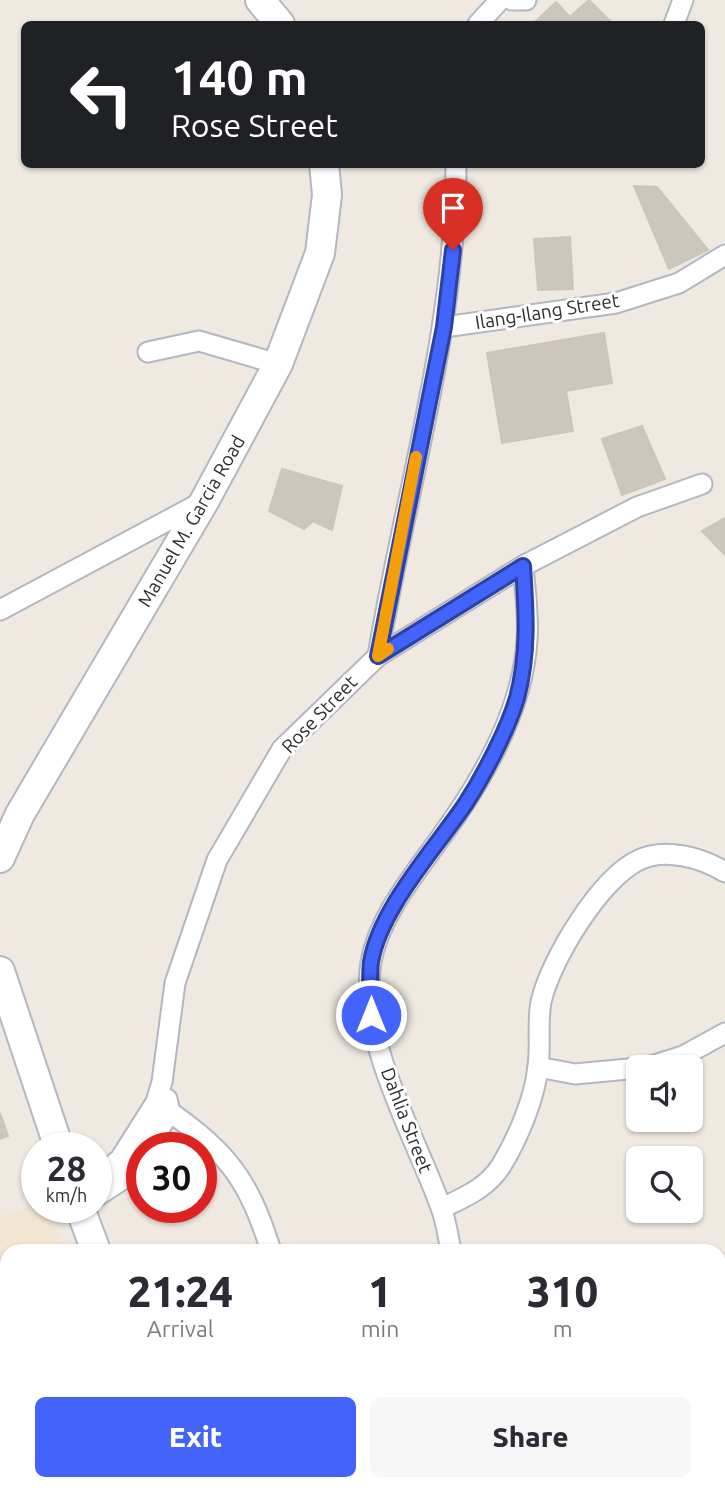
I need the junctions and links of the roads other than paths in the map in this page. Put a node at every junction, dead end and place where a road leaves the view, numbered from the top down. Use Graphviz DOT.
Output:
graph roads {
  1 [pos="260,0"];
  2 [pos="500,0"];
  3 [pos="512,0"];
  4 [pos="526,0"];
  5 [pos="683,0"];
  6 [pos="278,21"];
  7 [pos="481,21"];
  8 [pos="675,21"];
  9 [pos="324,168"];
  10 [pos="456,168"];
  11 [pos="725,255"];
  12 [pos="444,327"];
  13 [pos="148,352"];
  14 [pos="278,364"];
  15 [pos="702,484"];
  16 [pos="205,500"];
  17 [pos="523,566"];
  18 [pos="1,609"];
  19 [pos="378,656"];
  20 [pos="0,858"];
  21 [pos="725,872"];
  22 [pos="0,971"];
  23 [pos="725,1033"];
  24 [pos="685,1055"];
  25 [pos="538,1067"];
  26 [pos="626,1069"];
  27 [pos="163,1107"];
  28 [pos="54,1132"];
  29 [pos="153,1132"];
  30 [pos="112,1166"];
  31 [pos="442,1208"];
  32 [pos="86,1223"];
  33 [pos="93,1244"];
  34 [pos="269,1244"];
  35 [pos="450,1244"];
  1 -- 6 [label="main road"];
  2 -- 7 [label="street"];
  3 -- 4 [label="street"];
  5 -- 8 [label="street"];
  9 -- 14 [label="main road, Manuel M. Garcia Road"];
  10 -- 12 [label="street"];
  11 -- 12 [label="street, Ilang-Ilang Street"];
  12 -- 19 [label="street"];
  13 -- 14 [label="street"];
  14 -- 16 [label="main road, Manuel M. Garcia Road"];
  15 -- 17 [label="street, Rose Street"];
  16 -- 18 [label="street"];
  16 -- 20 [label="main road, Manuel M. Garcia Road"];
  17 -- 19 [label="street, Rose Street"];
  17 -- 31 [label="street, Dahlia Street"];
  19 -- 27 [label="street, Rose Street"];
  21 -- 25 [label="street"];
  22 -- 28 [label="main road"];
  23 -- 24 [label="street"];
  25 -- 26 [label="street"];
  25 -- 31 [label="street"];
  27 -- 29 [label="street, Rose Street"];
  27 -- 30 [label="street, Rose Street"];
  27 -- 34 [label="street"];
  31 -- 35 [label="street, Dahlia Street"];
  32 -- 33 [label="main road"];
}
